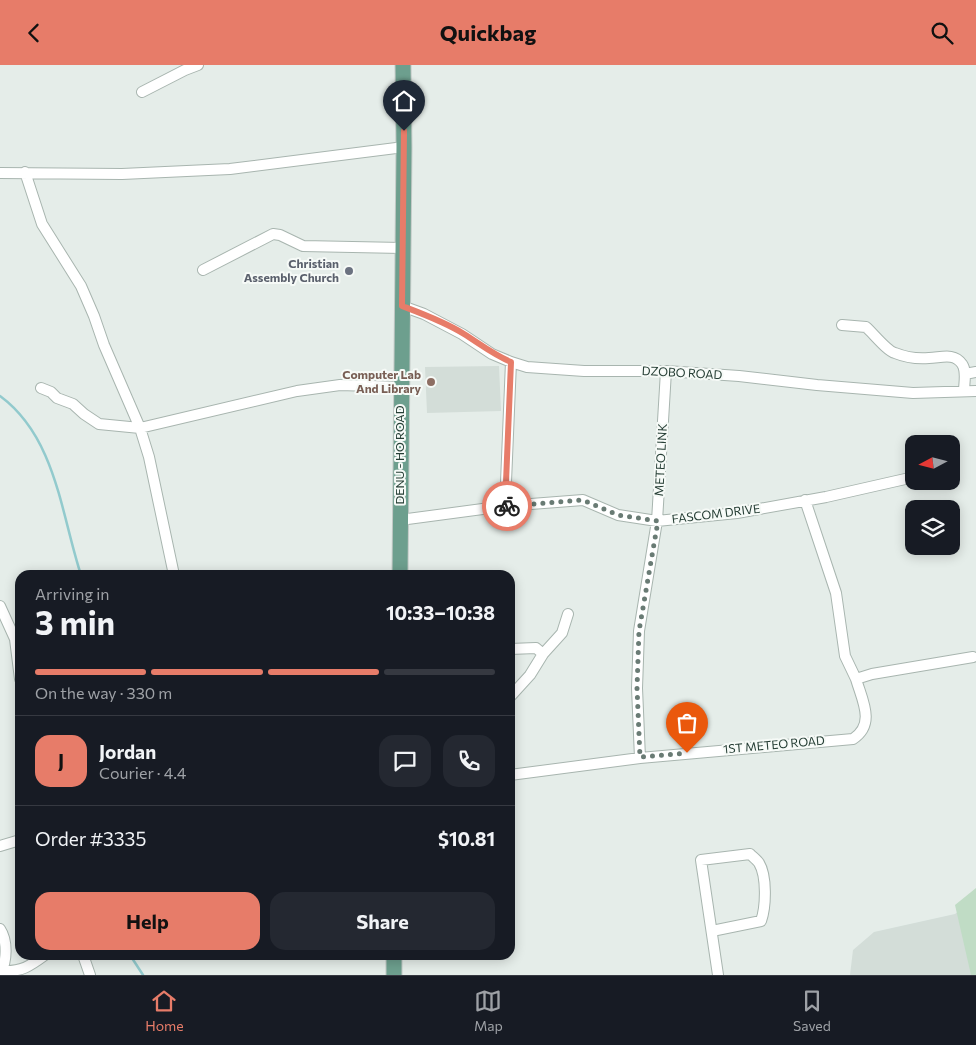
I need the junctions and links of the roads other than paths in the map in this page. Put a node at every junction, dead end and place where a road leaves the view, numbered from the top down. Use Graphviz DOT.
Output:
graph roads {
  1 [pos="198,65"];
  2 [pos="403,65"];
  3 [pos="142,92"];
  4 [pos="404,147"];
  5 [pos="25,172"];
  6 [pos="0,173"];
  7 [pos="402,248"];
  8 [pos="203,269"];
  9 [pos="402,306"];
  10 [pos="842,325"];
  11 [pos="511,362"];
  12 [pos="666,371"];
  13 [pos="976,372"];
  14 [pos="965,374"];
  15 [pos="401,387"];
  16 [pos="41,388"];
  17 [pos="964,391"];
  18 [pos="976,391"];
  19 [pos="140,427"];
  20 [pos="905,479"];
  21 [pos="805,500"];
  22 [pos="505,506"];
  23 [pos="400,520"];
  24 [pos="658,521"];
  25 [pos="173,570"];
  26 [pos="400,570"];
  27 [pos="0,606"];
  28 [pos="568,613"];
  29 [pos="15,639"];
  30 [pos="515,649"];
  31 [pos="544,654"];
  32 [pos="973,657"];
  33 [pos="856,679"];
  34 [pos="515,692"];
  35 [pos="640,757"];
  36 [pos="515,774"];
  37 [pos="15,842"];
  38 [pos="0,847"];
  39 [pos="0,929"];
  40 [pos="712,931"];
  41 [pos="38,960"];
  42 [pos="85,960"];
  43 [pos="394,960"];
  44 [pos="1,972"];
  45 [pos="90,975"];
  46 [pos="394,975"];
  47 [pos="718,975"];
  1 -- 3 [label="street"];
  2 -- 4 [label="main road, DENU - HO ROAD"];
  4 -- 5 [label="street"];
  4 -- 7 [label="main road, DENU - HO ROAD"];
  5 -- 6 [label="street"];
  5 -- 19 [label="street"];
  7 -- 8 [label="street"];
  7 -- 9 [label="main road, DENU - HO ROAD"];
  9 -- 11 [label="street, DZOBO ROAD"];
  9 -- 15 [label="main road, DENU - HO ROAD"];
  10 -- 14 [label="street"];
  11 -- 12 [label="street, DZOBO ROAD"];
  11 -- 22 [label="street"];
  12 -- 17 [label="street, DZOBO ROAD"];
  12 -- 24 [label="street, METEO LINK"];
  13 -- 14 [label="street"];
  14 -- 17 [label="street"];
  15 -- 19 [label="street"];
  15 -- 23 [label="main road, DENU - HO ROAD"];
  16 -- 19 [label="street"];
  17 -- 18 [label="street, DZOBO ROAD"];
  19 -- 25 [label="street"];
  20 -- 21 [label="street, FASCOM DRIVE"];
  21 -- 24 [label="street, FASCOM DRIVE"];
  21 -- 33 [label="street"];
  22 -- 23 [label="street, FASCOM DRIVE"];
  22 -- 24 [label="street, FASCOM DRIVE"];
  23 -- 26 [label="main road, DENU - HO ROAD"];
  24 -- 35 [label="street, METEO LINK"];
  27 -- 29 [label="street"];
  28 -- 31 [label="street"];
  30 -- 31 [label="street"];
  31 -- 34 [label="street"];
  32 -- 33 [label="street"];
  33 -- 35 [label="street, 1ST METEO ROAD"];
  35 -- 36 [label="street, 1ST METEO ROAD"];
  37 -- 38 [label="street"];
  39 -- 44 [label="street"];
  40 -- 40 [label="street"];
  40 -- 47 [label="street"];
  41 -- 44 [label="street"];
  42 -- 45 [label="street"];
  43 -- 46 [label="main road"];
}
